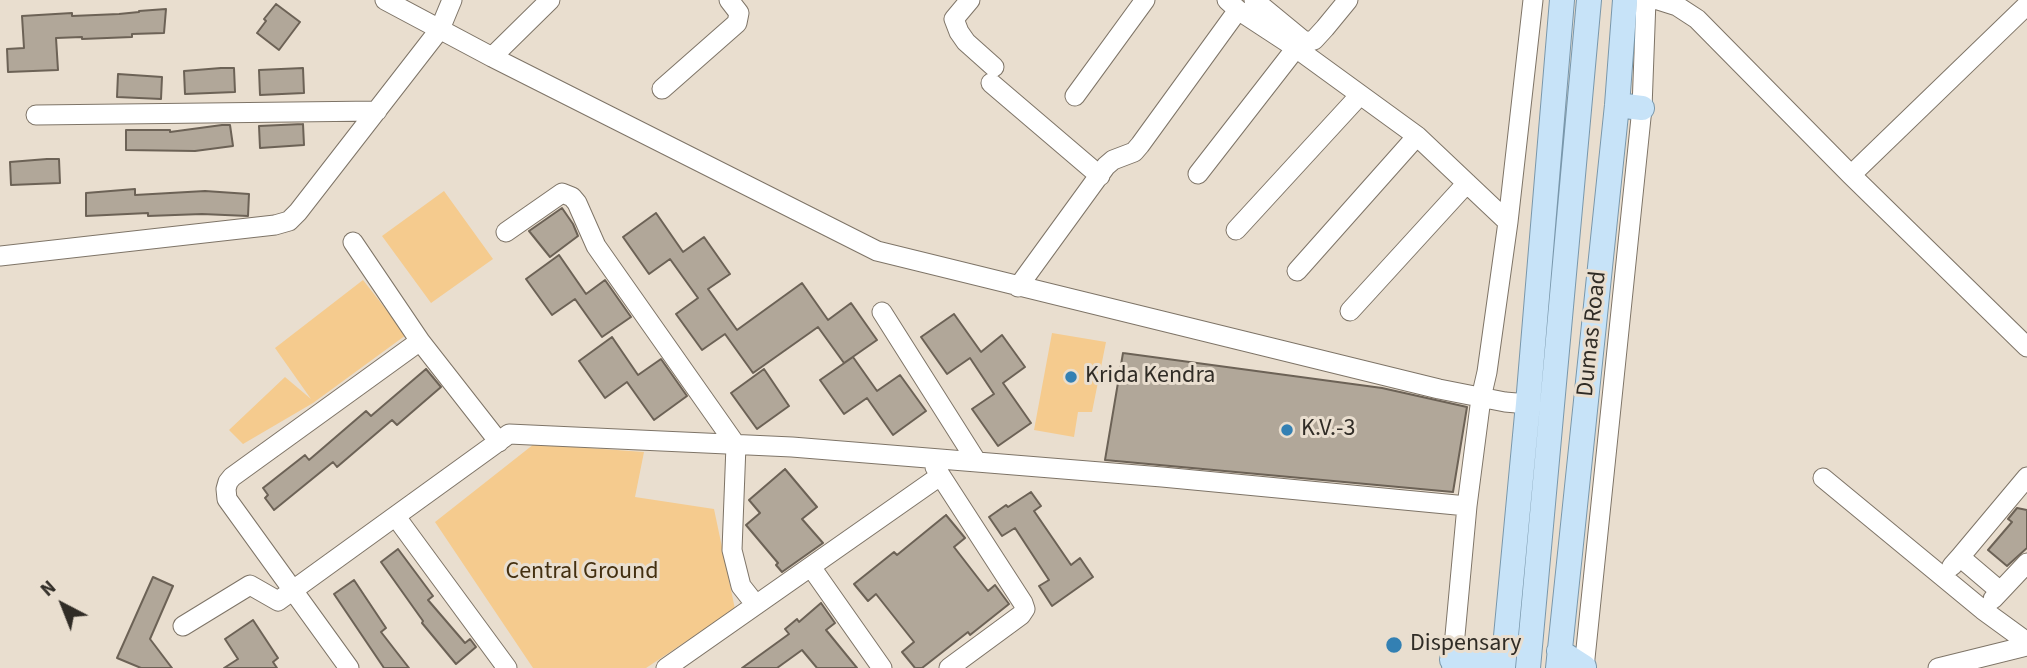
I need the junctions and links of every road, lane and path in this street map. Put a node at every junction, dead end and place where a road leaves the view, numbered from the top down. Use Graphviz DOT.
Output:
graph roads {
  1 [pos="385,0"];
  2 [pos="452,0"];
  3 [pos="550,0"];
  4 [pos="729,0"];
  5 [pos="970,0"];
  6 [pos="1533,0"];
  7 [pos="1562,0"];
  8 [pos="1588,0"];
  9 [pos="1625,0"];
  10 [pos="1646,0"];
  11 [pos="1658,0"];
  12 [pos="1140,2"];
  13 [pos="1240,3"];
  14 [pos="1339,3"];
  15 [pos="2027,5"];
  16 [pos="440,29"];
  17 [pos="1296,48"];
  18 [pos="492,57"];
  19 [pos="662,89"];
  20 [pos="1360,95"];
  21 [pos="1075,96"];
  22 [pos="1629,106"];
  23 [pos="377,111"];
  24 [pos="36,115"];
  25 [pos="1417,136"];
  26 [pos="1198,174"];
  27 [pos="1851,175"];
  28 [pos="1100,176"];
  29 [pos="1468,183"];
  30 [pos="1508,222"];
  31 [pos="1236,230"];
  32 [pos="506,232"];
  33 [pos="353,242"];
  34 [pos="0,256"];
  35 [pos="1297,271"];
  36 [pos="1018,287"];
  37 [pos="1350,311"];
  38 [pos="882,312"];
  39 [pos="420,341"];
  40 [pos="2027,347"];
  41 [pos="1481,398"];
  42 [pos="1528,404"];
  43 [pos="499,442"];
  44 [pos="736,445"];
  45 [pos="929,458"];
  46 [pos="977,462"];
  47 [pos="940,476"];
  48 [pos="2027,477"];
  49 [pos="1822,478"];
  50 [pos="1467,506"];
  51 [pos="396,517"];
  52 [pos="1960,557"];
  53 [pos="2027,563"];
  54 [pos="811,566"];
  55 [pos="1943,577"];
  56 [pos="293,590"];
  57 [pos="2000,592"];
  58 [pos="756,605"];
  59 [pos="1983,610"];
  60 [pos="183,626"];
  61 [pos="2027,644"];
  62 [pos="1559,659"];
  63 [pos="1452,664"];
  64 [pos="679,665"];
  65 [pos="1503,665"];
  66 [pos="1584,667"];
  67 [pos="349,668"];
  68 [pos="507,668"];
  69 [pos="882,668"];
  70 [pos="948,668"];
  71 [pos="1528,668"];
  72 [pos="1938,668"];
  1 -- 16 [label="street"];
  2 -- 16 [label="street"];
  3 -- 18 [label="street"];
  4 -- 19 [label="street"];
  5 -- 28 [label="street"];
  6 -- 30 [label="street"];
  7 -- 42 [label="main road"];
  8 -- 71 [label="main road"];
  9 -- 22 [label="main road, Dumas Road"];
  10 -- 22 [label="street"];
  11 -- 27 [label="street"];
  12 -- 21 [label="street"];
  13 -- 14 [label="street"];
  13 -- 17 [label="street"];
  13 -- 28 [label="street"];
  15 -- 27 [label="street"];
  16 -- 18 [label="street"];
  16 -- 23 [label="street"];
  17 -- 20 [label="street"];
  17 -- 26 [label="street"];
  18 -- 36 [label="street"];
  20 -- 25 [label="street"];
  20 -- 31 [label="street"];
  22 -- 62 [label="main road, Dumas Road"];
  22 -- 66 [label="street"];
  23 -- 24 [label="street"];
  23 -- 34 [label="street"];
  25 -- 29 [label="street"];
  25 -- 35 [label="street"];
  27 -- 40 [label="street"];
  28 -- 36 [label="street"];
  29 -- 30 [label="street"];
  29 -- 37 [label="street"];
  30 -- 41 [label="street"];
  32 -- 44 [label="street"];
  33 -- 39 [label="street"];
  36 -- 41 [label="street"];
  38 -- 46 [label="street"];
  39 -- 43 [label="street"];
  39 -- 56 [label="street"];
  41 -- 42 [label="street"];
  41 -- 50 [label="street"];
  42 -- 65 [label="main road"];
  43 -- 44 [label="street"];
  43 -- 51 [label="street"];
  44 -- 45 [label="street"];
  44 -- 58 [label="street"];
  45 -- 46 [label="street"];
  45 -- 47 [label="street"];
  46 -- 50 [label="street"];
  47 -- 54 [label="street"];
  47 -- 70 [label="street"];
  48 -- 52 [label="street"];
  49 -- 55 [label="street"];
  50 -- 63 [label="street"];
  51 -- 56 [label="street"];
  51 -- 68 [label="street"];
  52 -- 55 [label="street"];
  52 -- 57 [label="street"];
  53 -- 57 [label="street"];
  54 -- 58 [label="street"];
  54 -- 69 [label="street"];
  55 -- 59 [label="street"];
  56 -- 60 [label="street"];
  56 -- 67 [label="street"];
  57 -- 59 [label="street"];
  58 -- 64 [label="street"];
  59 -- 61 [label="street"];
  61 -- 72 [label="street"];
  62 -- 66 [label="main road"];
  63 -- 65 [label="main road"];
}
